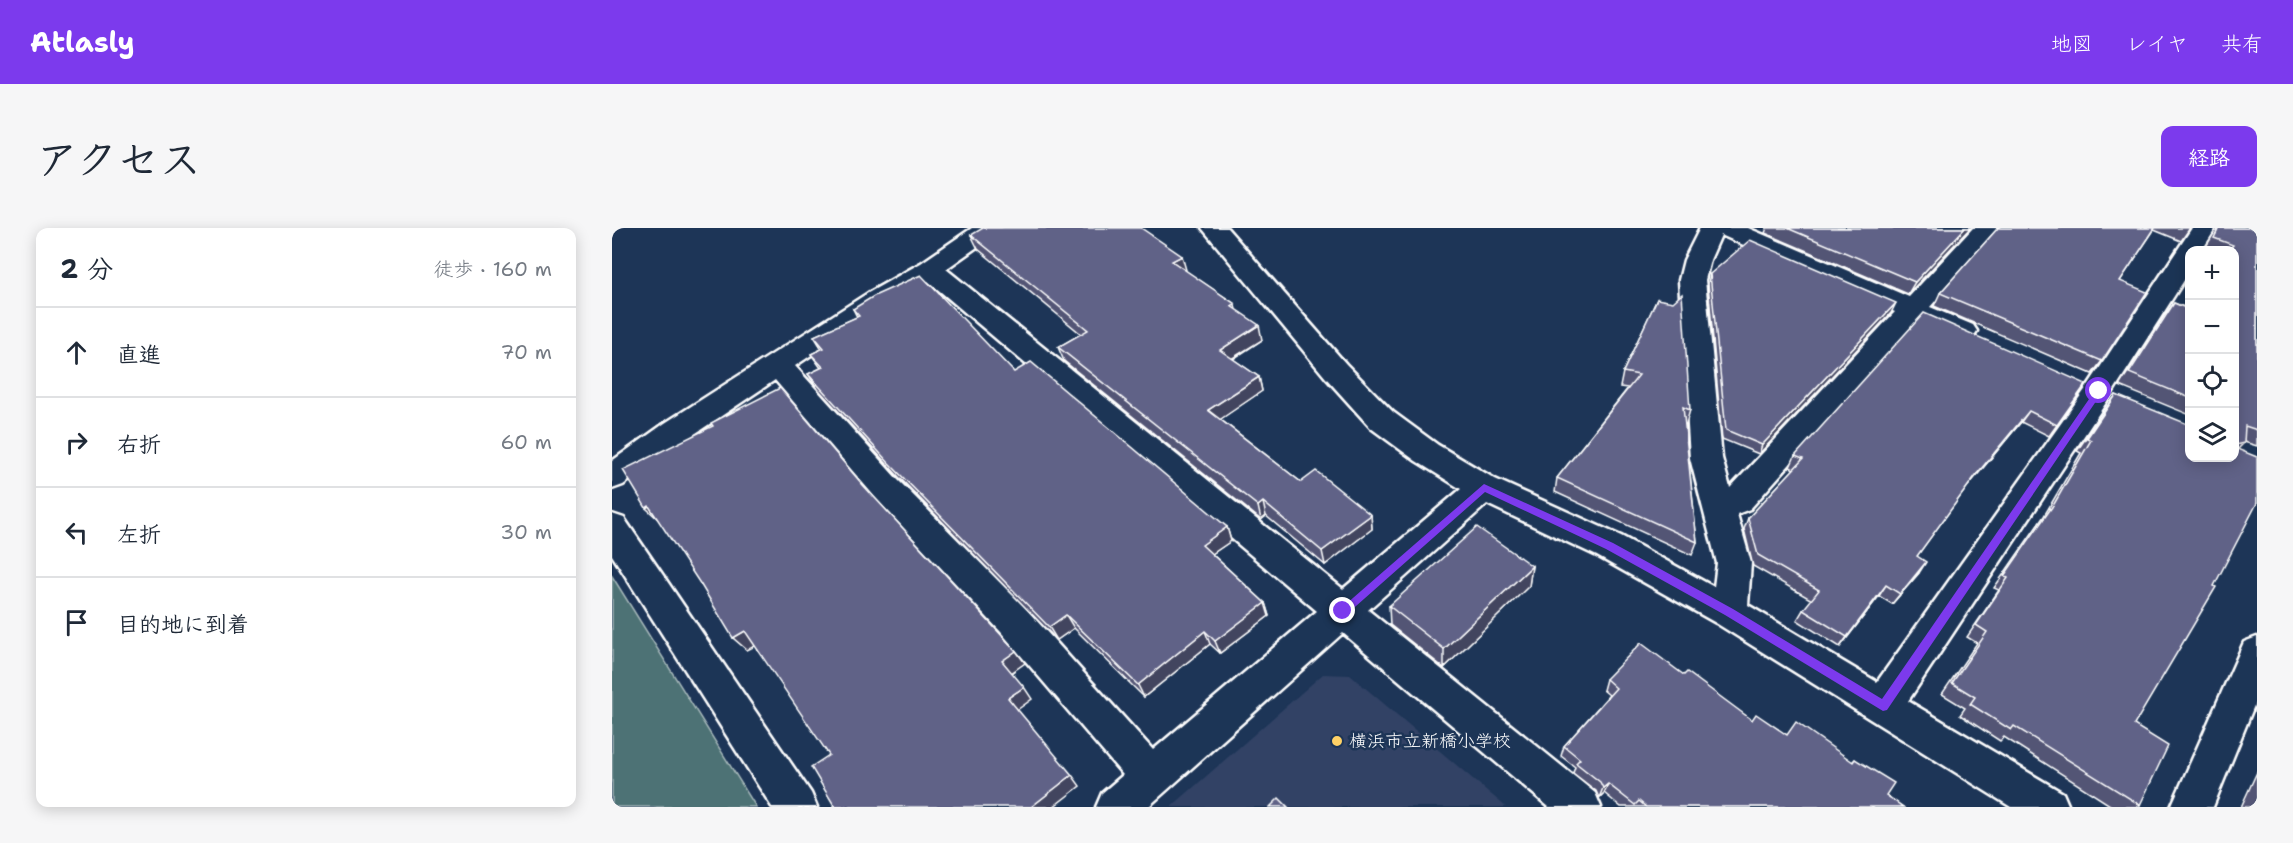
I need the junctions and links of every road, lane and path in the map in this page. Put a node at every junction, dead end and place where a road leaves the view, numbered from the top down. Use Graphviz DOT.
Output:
graph roads {
  1 [pos="988,228"];
  2 [pos="1214,228"];
  3 [pos="1712,228"];
  4 [pos="1727,228"];
  5 [pos="1987,228"];
  6 [pos="2204,228"];
  7 [pos="1760,234"];
  8 [pos="930,269"];
  9 [pos="1913,309"];
  10 [pos="1989,343"];
  11 [pos="779,366"];
  12 [pos="612,477"];
  13 [pos="1484,488"];
  14 [pos="1718,508"];
  15 [pos="612,527"];
  16 [pos="1343,611"];
  17 [pos="1729,612"];
  18 [pos="2257,653"];
  19 [pos="1883,706"];
  20 [pos="1152,777"];
  21 [pos="796,807"];
  22 [pos="1118,807"];
  23 [pos="1580,807"];
  24 [pos="2048,807"];
  25 [pos="2192,807"];
  1 -- 8 [label="street"];
  2 -- 13 [label="street"];
  3 -- 14 [label="street"];
  4 -- 7 [label="street"];
  5 -- 9 [label="street"];
  6 -- 19 [label="street"];
  7 -- 9 [label="street"];
  8 -- 11 [label="street"];
  8 -- 16 [label="street"];
  9 -- 10 [label="street"];
  9 -- 14 [label="street"];
  11 -- 12 [label="street"];
  11 -- 20 [label="street"];
  13 -- 16 [label="street"];
  13 -- 17 [label="street"];
  14 -- 17 [label="street"];
  15 -- 21 [label="street"];
  16 -- 20 [label="street"];
  16 -- 23 [label="street"];
  17 -- 19 [label="street"];
  18 -- 25 [label="street"];
  19 -- 24 [label="street"];
  20 -- 22 [label="street"];
}
